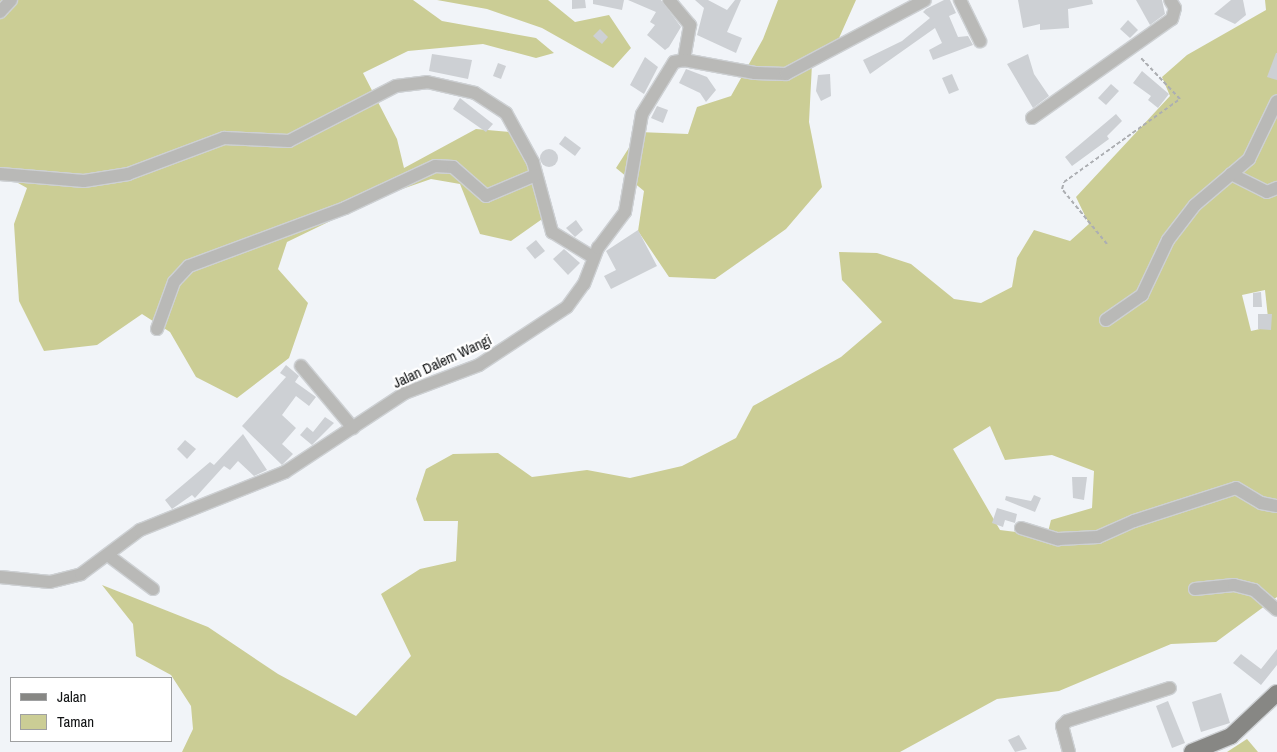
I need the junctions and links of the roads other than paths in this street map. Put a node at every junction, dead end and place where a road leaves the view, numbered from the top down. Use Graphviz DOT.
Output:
graph roads {
  1 [pos="10,0"];
  2 [pos="668,0"];
  3 [pos="925,0"];
  4 [pos="960,0"];
  5 [pos="1170,0"];
  6 [pos="0,12"];
  7 [pos="980,41"];
  8 [pos="684,60"];
  9 [pos="1277,101"];
  10 [pos="1032,118"];
  11 [pos="0,174"];
  12 [pos="1231,174"];
  13 [pos="536,175"];
  14 [pos="1277,188"];
  15 [pos="593,257"];
  16 [pos="1106,320"];
  17 [pos="158,329"];
  18 [pos="301,366"];
  19 [pos="354,428"];
  20 [pos="1277,506"];
  21 [pos="1021,528"];
  22 [pos="109,556"];
  23 [pos="0,577"];
  24 [pos="153,589"];
  25 [pos="1195,589"];
  26 [pos="1277,610"];
  27 [pos="1170,688"];
  28 [pos="1277,693"];
  29 [pos="1231,736"];
  30 [pos="1069,752"];
  31 [pos="1192,752"];
  32 [pos="1210,752"];
  1 -- 6 [label="street"];
  2 -- 8 [label="street"];
  3 -- 8 [label="street"];
  4 -- 7 [label="street"];
  5 -- 10 [label="street"];
  8 -- 15 [label="street, Jalan Dalem Wangi"];
  9 -- 12 [label="street"];
  11 -- 13 [label="street"];
  12 -- 14 [label="street"];
  12 -- 16 [label="street"];
  13 -- 15 [label="street"];
  13 -- 17 [label="street"];
  15 -- 19 [label="street, Jalan Dalem Wangi"];
  18 -- 19 [label="street"];
  19 -- 22 [label="street, Jalan Dalem Wangi"];
  20 -- 21 [label="street"];
  22 -- 23 [label="street, Jalan Dalem Wangi"];
  22 -- 24 [label="street"];
  25 -- 26 [label="street"];
  27 -- 30 [label="street"];
  28 -- 29 [label="main road"];
  29 -- 31 [label="main road"];
  29 -- 32 [label="street"];
}
